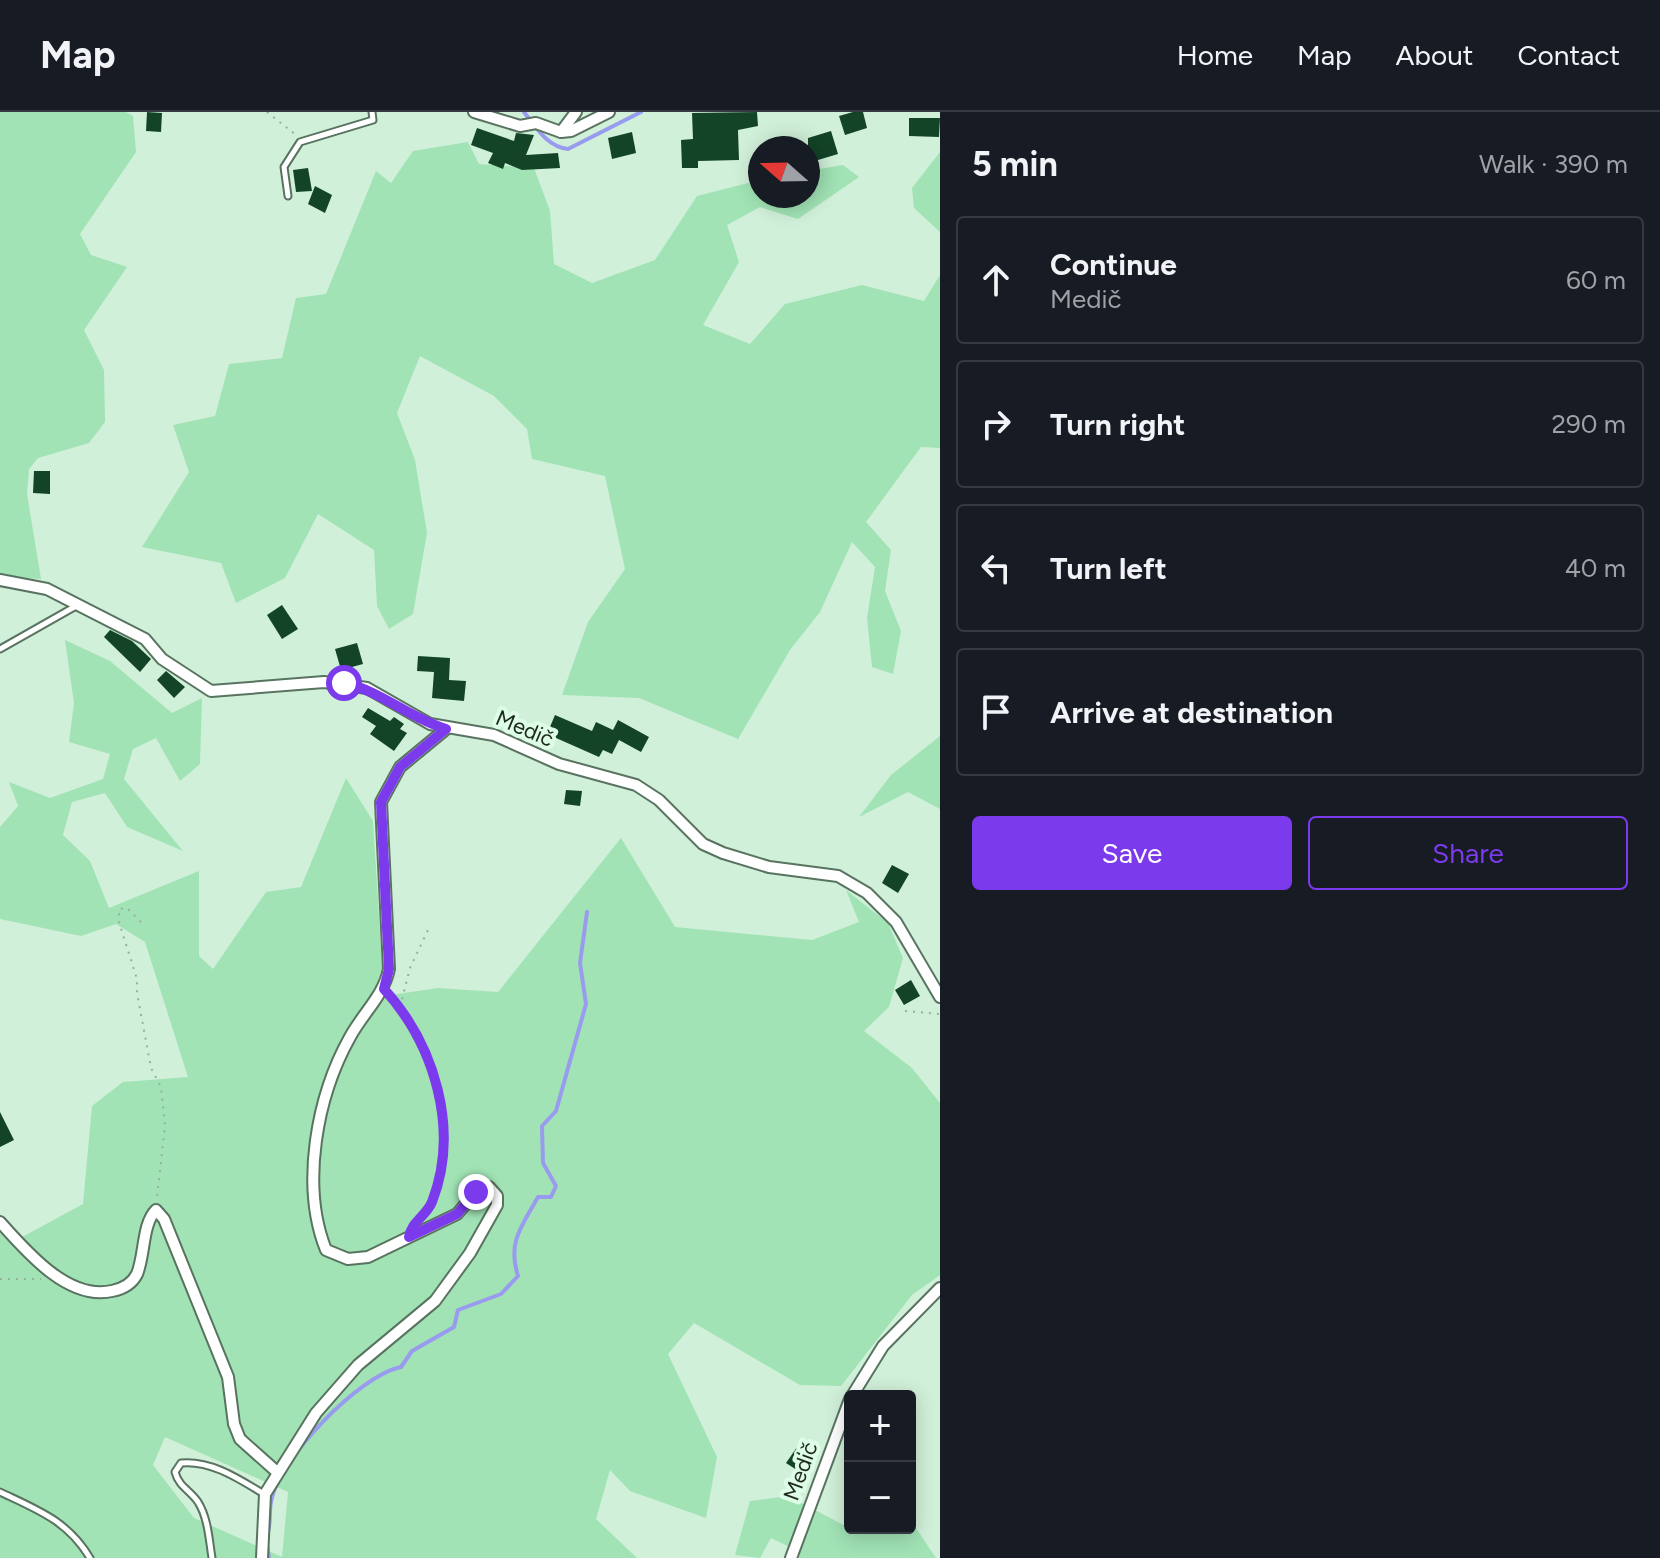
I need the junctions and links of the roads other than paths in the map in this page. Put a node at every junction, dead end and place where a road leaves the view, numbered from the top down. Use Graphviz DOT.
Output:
graph roads {
  1 [pos="372,112"];
  2 [pos="474,112"];
  3 [pos="532,112"];
  4 [pos="576,112"];
  5 [pos="609,112"];
  6 [pos="542,125"];
  7 [pos="561,132"];
  8 [pos="288,196"];
  9 [pos="0,580"];
  10 [pos="77,606"];
  11 [pos="0,649"];
  12 [pos="446,729"];
  13 [pos="940,997"];
  14 [pos="0,1222"];
  15 [pos="940,1288"];
  16 [pos="856,1390"];
  17 [pos="844,1417"];
  18 [pos="277,1472"];
  19 [pos="0,1492"];
  20 [pos="265,1494"];
  21 [pos="90,1558"];
  22 [pos="212,1558"];
  23 [pos="262,1558"];
  24 [pos="791,1558"];
  1 -- 8 [label="lane"];
  2 -- 6 [label="street"];
  3 -- 6 [label="street"];
  4 -- 7 [label="street"];
  5 -- 7 [label="street"];
  6 -- 7 [label="street"];
  9 -- 10 [label="street, Medič"];
  10 -- 11 [label="lane"];
  10 -- 12 [label="street, Medič"];
  12 -- 13 [label="street, Medič"];
  12 -- 18 [label="street"];
  14 -- 18 [label="street"];
  15 -- 16 [label="street, Medič"];
  17 -- 24 [label="street, Medič"];
  18 -- 20 [label="street"];
  19 -- 21 [label="lane"];
  20 -- 22 [label="lane"];
  20 -- 23 [label="street"];
}
